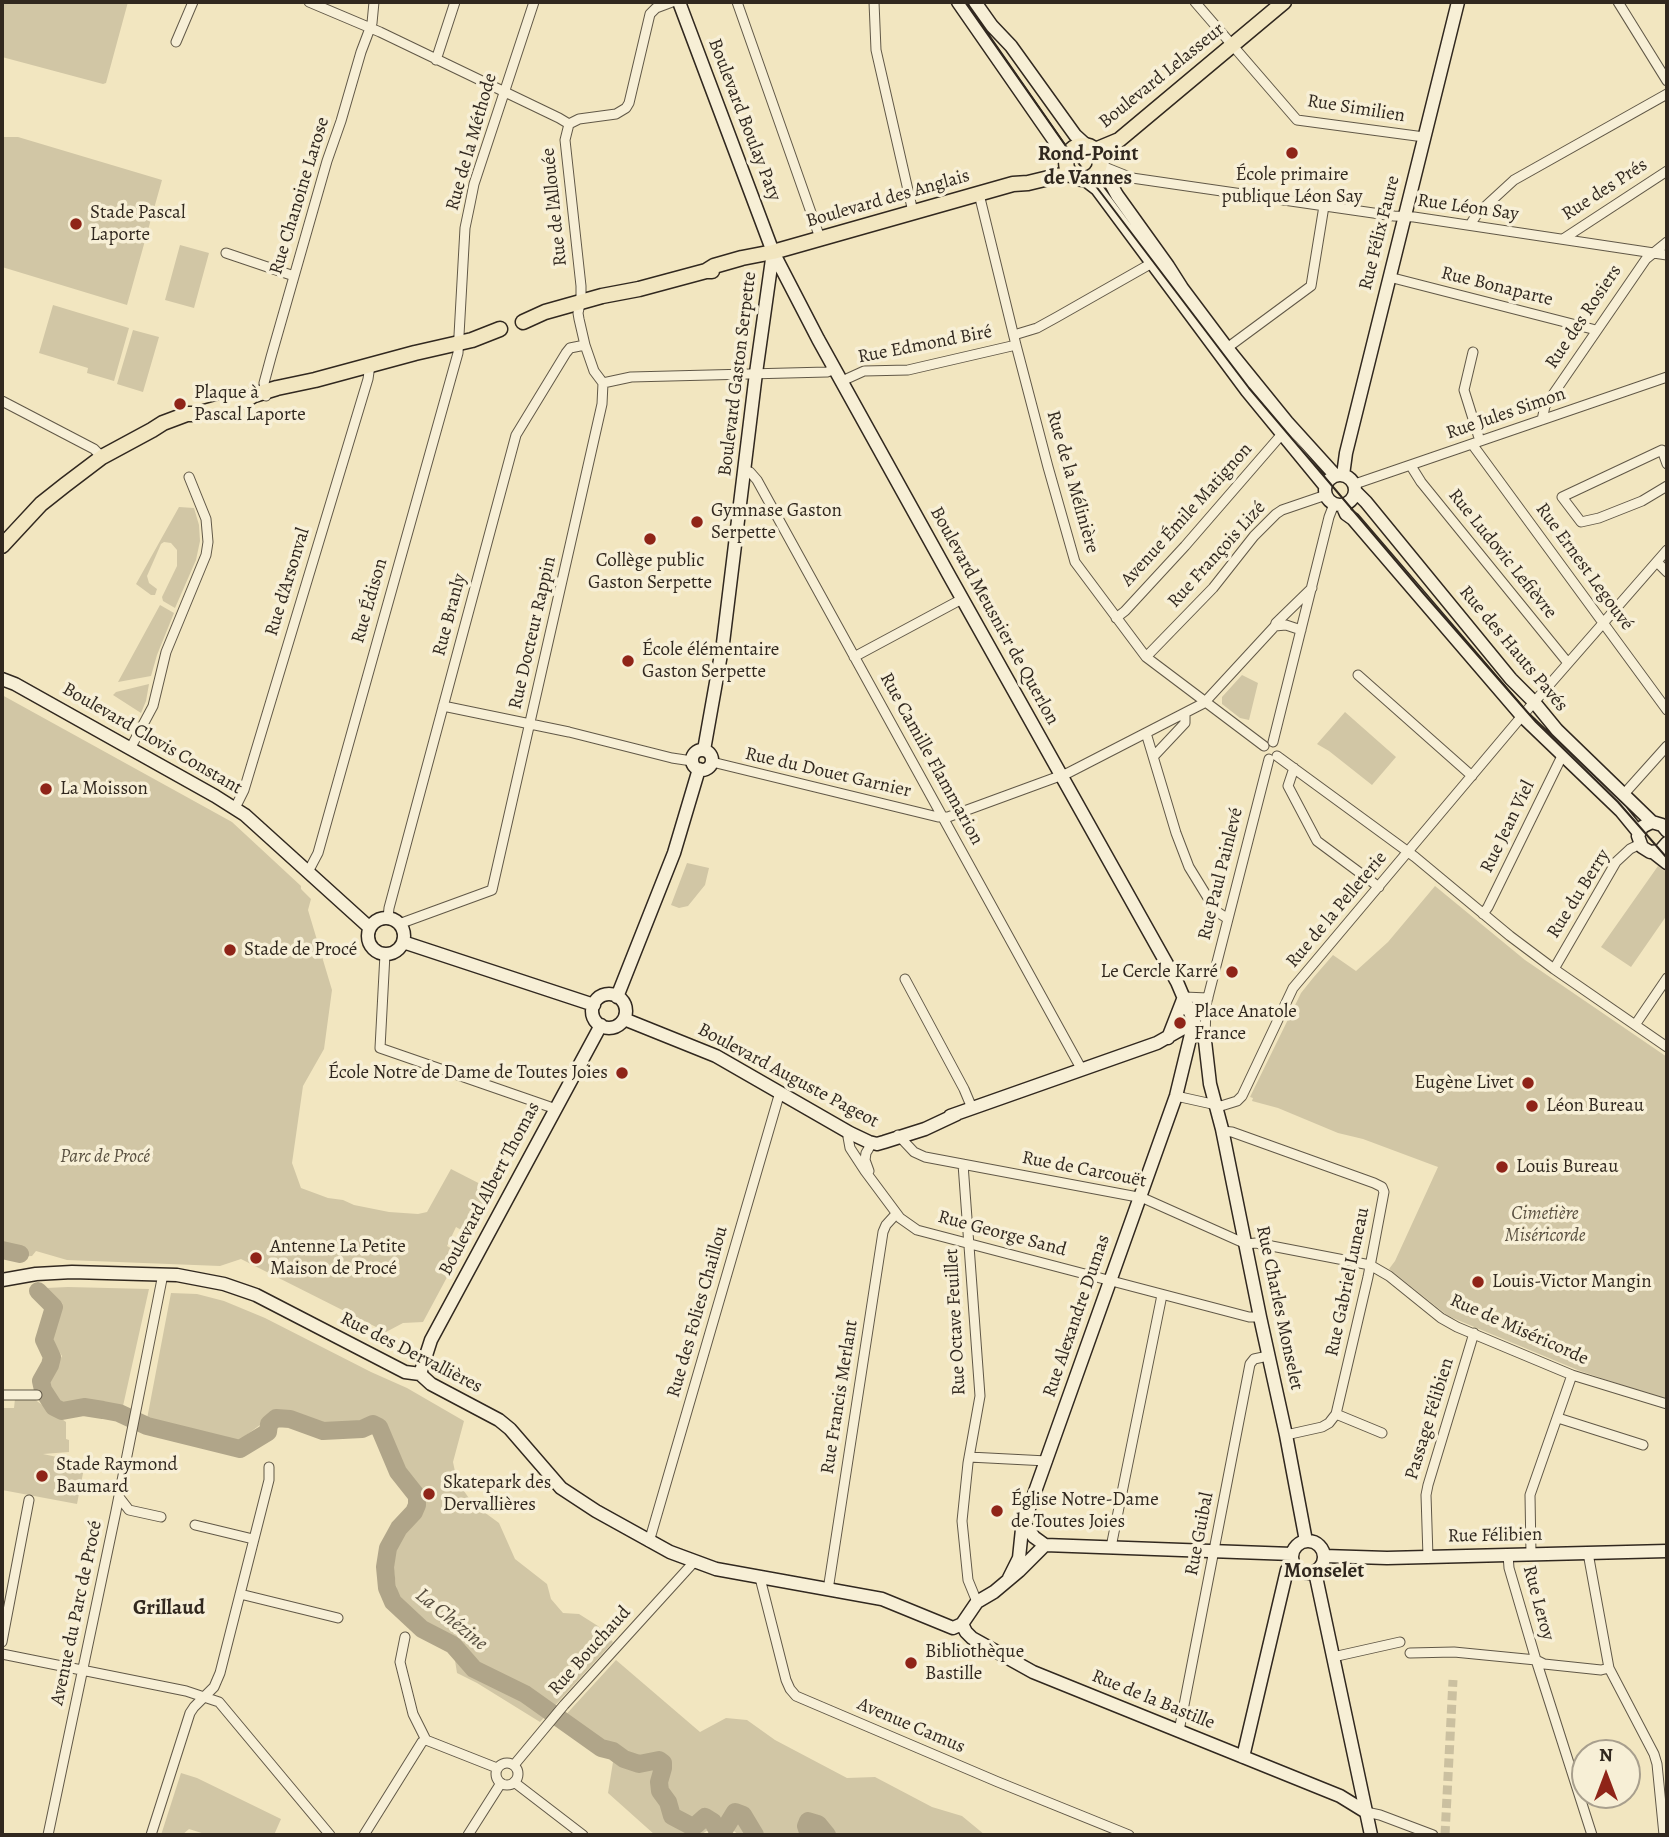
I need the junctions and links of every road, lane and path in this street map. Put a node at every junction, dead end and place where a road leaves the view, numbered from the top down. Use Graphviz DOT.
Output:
graph roads {
  1 [pos="193,2"];
  2 [pos="309,2"];
  3 [pos="455,2"];
  4 [pos="534,2"];
  5 [pos="672,2"];
  6 [pos="679,2"];
  7 [pos="737,2"];
  8 [pos="874,2"];
  9 [pos="958,2"];
  10 [pos="975,2"];
  11 [pos="1195,2"];
  12 [pos="1284,2"];
  13 [pos="1458,2"];
  14 [pos="1618,2"];
  15 [pos="374,3"];
  16 [pos="366,26"];
  17 [pos="176,42"];
  18 [pos="1232,44"];
  19 [pos="436,60"];
  20 [pos="1667,81"];
  21 [pos="504,91"];
  22 [pos="1667,94"];
  23 [pos="569,124"];
  24 [pos="1424,137"];
  25 [pos="1095,157"];
  26 [pos="1072,169"];
  27 [pos="1667,170"];
  28 [pos="1122,174"];
  29 [pos="1113,187"];
  30 [pos="979,194"];
  31 [pos="1324,206"];
  32 [pos="913,212"];
  33 [pos="1404,216"];
  34 [pos="1470,225"];
  35 [pos="820,238"];
  36 [pos="1563,239"];
  37 [pos="1667,242"];
  38 [pos="773,251"];
  39 [pos="226,253"];
  40 [pos="1653,253"];
  41 [pos="1667,255"];
  42 [pos="1152,263"];
  43 [pos="294,276"];
  44 [pos="1389,277"];
  45 [pos="580,306"];
  46 [pos="1596,330"];
  47 [pos="459,340"];
  48 [pos="1015,340"];
  49 [pos="585,345"];
  50 [pos="1227,348"];
  51 [pos="1473,352"];
  52 [pos="370,365"];
  53 [pos="835,369"];
  54 [pos="756,373"];
  55 [pos="1667,377"];
  56 [pos="842,381"];
  57 [pos="603,383"];
  58 [pos="265,395"];
  59 [pos="2,401"];
  60 [pos="1542,420"];
  61 [pos="1282,434"];
  62 [pos="1476,443"];
  63 [pos="102,457"];
  64 [pos="1667,464"];
  65 [pos="1411,466"];
  66 [pos="744,470"];
  67 [pos="1339,475"];
  68 [pos="189,477"];
  69 [pos="1667,486"];
  70 [pos="1355,488"];
  71 [pos="1332,497"];
  72 [pos="2,546"];
  73 [pos="1667,550"];
  74 [pos="1657,562"];
  75 [pos="1667,572"];
  76 [pos="1312,587"];
  77 [pos="962,599"];
  78 [pos="1116,618"];
  79 [pos="1604,624"];
  80 [pos="1275,626"];
  81 [pos="1301,630"];
  82 [pos="855,657"];
  83 [pos="1146,657"];
  84 [pos="1568,663"];
  85 [pos="1358,675"];
  86 [pos="2,679"];
  87 [pos="1204,703"];
  88 [pos="443,706"];
  89 [pos="1528,709"];
  90 [pos="1667,710"];
  91 [pos="1185,713"];
  92 [pos="530,724"];
  93 [pos="1146,733"];
  94 [pos="1268,744"];
  95 [pos="1667,746"];
  96 [pos="130,749"];
  97 [pos="704,750"];
  98 [pos="1563,754"];
  99 [pos="1154,756"];
  100 [pos="1273,757"];
  101 [pos="712,762"];
  102 [pos="696,765"];
  103 [pos="1294,768"];
  104 [pos="1472,776"];
  105 [pos="1061,777"];
  106 [pos="1624,794"];
  107 [pos="235,808"];
  108 [pos="943,817"];
  109 [pos="1652,822"];
  110 [pos="1667,831"];
  111 [pos="1639,839"];
  112 [pos="1667,843"];
  113 [pos="1409,852"];
  114 [pos="1653,852"];
  115 [pos="1667,863"];
  116 [pos="308,872"];
  117 [pos="1379,887"];
  118 [pos="1483,914"];
  119 [pos="1228,919"];
  120 [pos="393,921"];
  121 [pos="370,928"];
  122 [pos="403,942"];
  123 [pos="385,954"];
  124 [pos="1554,970"];
  125 [pos="1667,978"];
  126 [pos="905,979"];
  127 [pos="617,997"];
  128 [pos="1184,997"];
  129 [pos="1207,1001"];
  130 [pos="594,1005"];
  131 [pos="624,1019"];
  132 [pos="1194,1022"];
  133 [pos="1635,1025"];
  134 [pos="601,1026"];
  135 [pos="1168,1038"];
  136 [pos="1205,1041"];
  137 [pos="1188,1045"];
  138 [pos="1667,1047"];
  139 [pos="1082,1070"];
  140 [pos="1210,1084"];
  141 [pos="780,1092"];
  142 [pos="1176,1096"];
  143 [pos="1216,1105"];
  144 [pos="972,1108"];
  145 [pos="556,1109"];
  146 [pos="1222,1131"];
  147 [pos="849,1133"];
  148 [pos="902,1134"];
  149 [pos="872,1145"];
  150 [pos="963,1164"];
  151 [pos="876,1185"];
  152 [pos="1140,1198"];
  153 [pos="896,1214"];
  154 [pos="968,1244"];
  155 [pos="1246,1244"];
  156 [pos="1370,1265"];
  157 [pos="163,1274"];
  158 [pos="2,1280"];
  159 [pos="1110,1280"];
  160 [pos="1162,1294"];
  161 [pos="1260,1317"];
  162 [pos="1474,1333"];
  163 [pos="1268,1356"];
  164 [pos="420,1374"];
  165 [pos="1572,1375"];
  166 [pos="2,1395"];
  167 [pos="37,1395"];
  168 [pos="1667,1404"];
  169 [pos="1336,1414"];
  170 [pos="1558,1418"];
  171 [pos="1382,1433"];
  172 [pos="1286,1435"];
  173 [pos="1643,1445"];
  174 [pos="970,1457"];
  175 [pos="1047,1461"];
  176 [pos="269,1467"];
  177 [pos="119,1497"];
  178 [pos="29,1500"];
  179 [pos="161,1517"];
  180 [pos="1024,1524"];
  181 [pos="195,1525"];
  182 [pos="253,1539"];
  183 [pos="1306,1541"];
  184 [pos="649,1542"];
  185 [pos="1045,1545"];
  186 [pos="1111,1547"];
  187 [pos="1214,1551"];
  188 [pos="1667,1551"];
  189 [pos="1588,1553"];
  190 [pos="1531,1554"];
  191 [pos="1508,1555"];
  192 [pos="1324,1556"];
  193 [pos="1428,1557"];
  194 [pos="1292,1559"];
  195 [pos="694,1562"];
  196 [pos="1315,1572"];
  197 [pos="760,1577"];
  198 [pos="1009,1578"];
  199 [pos="828,1590"];
  200 [pos="240,1594"];
  201 [pos="977,1602"];
  202 [pos="338,1618"];
  203 [pos="962,1624"];
  204 [pos="405,1637"];
  205 [pos="2,1642"];
  206 [pos="1400,1642"];
  207 [pos="1410,1653"];
  208 [pos="2,1654"];
  209 [pos="1334,1657"];
  210 [pos="1536,1660"];
  211 [pos="1609,1668"];
  212 [pos="83,1670"];
  213 [pos="206,1697"];
  214 [pos="1179,1731"];
  215 [pos="426,1740"];
  216 [pos="1243,1757"];
  217 [pos="514,1765"];
  218 [pos="497,1769"];
  219 [pos="514,1782"];
  220 [pos="501,1783"];
  221 [pos="1360,1784"];
  222 [pos="1340,1797"];
  223 [pos="1366,1811"];
  224 [pos="570,1830"];
  225 [pos="48,1835"];
  226 [pos="151,1835"];
  227 [pos="330,1835"];
  228 [pos="364,1835"];
  229 [pos="468,1835"];
  230 [pos="583,1835"];
  231 [pos="1129,1835"];
  232 [pos="1371,1835"];
  233 [pos="1433,1835"];
  234 [pos="1592,1835"];
  235 [pos="1664,1835"];
  1 -- 17 [label="street"];
  2 -- 16 [label="street"];
  3 -- 19 [label="street"];
  4 -- 21 [label="street, Rue de la Méthode"];
  5 -- 23 [label="street, Rue de l'Allouée"];
  6 -- 38 [label="main road, Boulevard Boulay Paty"];
  7 -- 35 [label="street"];
  8 -- 32 [label="street"];
  9 -- 26 [label="main road, Rue des Hauts Pavés"];
  10 -- 25 [label="main road"];
  11 -- 18 [label="street, Rue Similien"];
  12 -- 18 [label="main road, Boulevard Lelasseur"];
  13 -- 24 [label="main road, Rue Félix Faure"];
  14 -- 20 [label="street"];
  15 -- 16 [label="street, Rue Chanoine Larose"];
  16 -- 19 [label="street"];
  16 -- 43 [label="street, Rue Chanoine Larose"];
  18 -- 24 [label="street, Rue Similien"];
  18 -- 25 [label="main road, Boulevard Lelasseur"];
  19 -- 21 [label="street"];
  21 -- 23 [label="street"];
  21 -- 47 [label="street, Rue de la Méthode"];
  22 -- 34 [label="street"];
  23 -- 45 [label="street, Rue de l'Allouée"];
  24 -- 33 [label="main road, Rue Félix Faure"];
  25 -- 26 [label="main road"];
  25 -- 26 [label="main road"];
  25 -- 28 [label="street, Rue Léon Say"];
  25 -- 29 [label="main road"];
  26 -- 30 [label="main road, Boulevard des Anglais"];
  26 -- 42 [label="main road, Rue des Hauts Pavés"];
  27 -- 36 [label="street, Rue des Prés"];
  28 -- 29 [label="street"];
  28 -- 31 [label="street, Rue Léon Say"];
  29 -- 50 [label="main road"];
  30 -- 32 [label="main road, Boulevard des Anglais"];
  30 -- 48 [label="street, Rue de la Mélinière"];
  31 -- 33 [label="street, Rue Léon Say"];
  31 -- 50 [label="street"];
  32 -- 35 [label="main road, Boulevard des Anglais"];
  33 -- 34 [label="street, Rue Léon Say"];
  33 -- 44 [label="main road, Rue Félix Faure"];
  34 -- 36 [label="street, Rue Léon Say"];
  35 -- 38 [label="main road, Boulevard des Anglais"];
  36 -- 40 [label="street, Rue Léon Say"];
  37 -- 40 [label="street, Rue des Rosiers"];
  38 -- 45 [label="main road, Boulevard des Anglais"];
  38 -- 53 [label="main road, Boulevard Meusnier de Querlon"];
  38 -- 54 [label="main road, Boulevard Gaston Serpette"];
  39 -- 43 [label="street"];
  40 -- 41 [label="street, Rue Léon Say"];
  40 -- 46 [label="street, Rue des Rosiers"];
  42 -- 48 [label="street, Rue Edmond Biré"];
  42 -- 61 [label="main road, Rue des Hauts Pavés"];
  43 -- 58 [label="street, Rue Chanoine Larose"];
  44 -- 46 [label="street, Rue Bonaparte"];
  44 -- 67 [label="main road, Rue Félix Faure"];
  45 -- 47 [label="main road, Boulevard des Anglais"];
  45 -- 49 [label="street"];
  46 -- 60 [label="street, Rue des Rosiers"];
  47 -- 52 [label="main road, Boulevard des Anglais"];
  47 -- 116 [label="street, Rue Édison"];
  48 -- 56 [label="street, Rue Edmond Biré"];
  48 -- 78 [label="street, Rue de la Mélinière"];
  49 -- 57 [label="street"];
  49 -- 88 [label="street, Rue Branly"];
  50 -- 67 [label="main road"];
  51 -- 62 [label="street, Rue Ernest Legouvé"];
  52 -- 58 [label="main road, Boulevard des Anglais"];
  52 -- 107 [label="street, Rue d'Arsonval"];
  53 -- 54 [label="street, Rue Edmond Biré"];
  53 -- 56 [label="main road, Boulevard Meusnier de Querlon"];
  54 -- 57 [label="street, Rue Edmond Biré"];
  54 -- 66 [label="main road, Boulevard Gaston Serpette"];
  55 -- 60 [label="street, Rue Jules Simon"];
  56 -- 77 [label="main road, Boulevard Meusnier de Querlon"];
  57 -- 92 [label="street, Rue Docteur Rappin"];
  58 -- 63 [label="main road, Boulevard des Anglais"];
  59 -- 63 [label="street"];
  60 -- 62 [label="street, Rue Jules Simon"];
  61 -- 71 [label="main road, Rue des Hauts Pavés"];
  61 -- 78 [label="street, Avenue Émile Matignon"];
  62 -- 65 [label="street, Rue Jules Simon"];
  62 -- 79 [label="street, Rue Ernest Legouvé"];
  63 -- 72 [label="main road, Boulevard des Anglais"];
  64 -- 69 [label="street"];
  65 -- 70 [label="street, Rue Jules Simon"];
  65 -- 84 [label="street, Rue Ludovic Lefièvre"];
  66 -- 82 [label="street, Rue Camille Flammarion"];
  66 -- 97 [label="main road, Boulevard Gaston Serpette"];
  67 -- 70 [label="main road"];
  67 -- 71 [label="main road"];
  68 -- 96 [label="street"];
  70 -- 71 [label="main road"];
  70 -- 89 [label="main road, Rue des Hauts Pavés"];
  71 -- 76 [label="street"];
  71 -- 83 [label="street, Rue François Lizé"];
  71 -- 89 [label="main road, Rue des Hauts Pavés"];
  73 -- 74 [label="street, Rue de la Pelleterie"];
  74 -- 75 [label="street"];
  74 -- 79 [label="street, Rue de la Pelleterie"];
  76 -- 80 [label="street"];
  76 -- 81 [label="street"];
  77 -- 82 [label="street"];
  77 -- 105 [label="main road, Boulevard Meusnier de Querlon"];
  78 -- 83 [label="street, Rue de la Mélinière"];
  79 -- 84 [label="street, Rue de la Pelleterie"];
  79 -- 90 [label="street, Rue Ernest Legouvé"];
  80 -- 81 [label="street"];
  80 -- 87 [label="street"];
  81 -- 94 [label="street"];
  82 -- 108 [label="street, Rue Camille Flammarion"];
  83 -- 87 [label="street, Rue de la Mélinière"];
  84 -- 89 [label="street, Rue de la Pelleterie"];
  85 -- 104 [label="street"];
  86 -- 96 [label="main road, Boulevard Clovis Constant"];
  87 -- 91 [label="street"];
  87 -- 94 [label="street, Rue de la Mélinière"];
  88 -- 92 [label="street"];
  88 -- 120 [label="street, Rue Branly"];
  89 -- 98 [label="main road, Rue des Hauts Pavés"];
  89 -- 104 [label="street, Rue de la Pelleterie"];
  89 -- 106 [label="main road, Rue des Hauts Pavés"];
  91 -- 93 [label="street"];
  91 -- 99 [label="street"];
  92 -- 102 [label="street"];
  92 -- 120 [label="street, Rue Docteur Rappin"];
  93 -- 99 [label="street"];
  93 -- 105 [label="street"];
  94 -- 100 [label="street"];
  94 -- 100 [label="street"];
  95 -- 106 [label="street"];
  96 -- 107 [label="main road, Boulevard Clovis Constant"];
  97 -- 101 [label="main road"];
  97 -- 102 [label="main road"];
  98 -- 111 [label="main road, Rue des Hauts Pavés"];
  98 -- 118 [label="street, Rue Jean Viel"];
  99 -- 119 [label="street"];
  100 -- 103 [label="street"];
  100 -- 119 [label="street, Rue Paul Painlevé"];
  101 -- 102 [label="main road"];
  101 -- 108 [label="street, Rue du Douet Garnier"];
  102 -- 127 [label="main road"];
  103 -- 113 [label="street"];
  103 -- 117 [label="street"];
  104 -- 113 [label="street, Rue de la Pelleterie"];
  105 -- 108 [label="street"];
  105 -- 128 [label="main road, Boulevard Meusnier de Querlon"];
  106 -- 109 [label="main road, Rue des Hauts Pavés"];
  107 -- 116 [label="main road, Boulevard Clovis Constant"];
  108 -- 139 [label="street, Rue Camille Flammarion"];
  109 -- 110 [label="main road, Rue des Hauts Pavés"];
  109 -- 111 [label="main road"];
  111 -- 114 [label="main road, Rue des Hauts Pavés"];
  111 -- 124 [label="street, Rue du Berry"];
  112 -- 114 [label="main road"];
  113 -- 117 [label="street, Rue de la Pelleterie"];
  113 -- 118 [label="street"];
  114 -- 115 [label="main road, Rue des Hauts Pavés"];
  116 -- 121 [label="main road, Boulevard Clovis Constant"];
  117 -- 143 [label="street, Rue de la Pelleterie"];
  118 -- 124 [label="street"];
  119 -- 129 [label="street, Rue Paul Painlevé"];
  120 -- 121 [label="main road"];
  120 -- 122 [label="main road"];
  121 -- 123 [label="main road"];
  122 -- 123 [label="main road"];
  122 -- 130 [label="main road"];
  123 -- 145 [label="street"];
  124 -- 133 [label="street"];
  125 -- 133 [label="street"];
  126 -- 144 [label="street"];
  127 -- 130 [label="main road"];
  127 -- 131 [label="main road"];
  128 -- 129 [label="street"];
  128 -- 132 [label="main road"];
  128 -- 135 [label="main road"];
  129 -- 132 [label="street"];
  129 -- 136 [label="street"];
  130 -- 134 [label="main road"];
  131 -- 134 [label="main road"];
  131 -- 141 [label="main road, Boulevard Auguste Pageot"];
  132 -- 135 [label="main road"];
  132 -- 136 [label="main road"];
  132 -- 137 [label="main road"];
  133 -- 138 [label="street"];
  134 -- 145 [label="main road, Boulevard Albert Thomas"];
  135 -- 137 [label="main road"];
  135 -- 139 [label="main road"];
  136 -- 140 [label="main road, Rue Charles Monselet"];
  137 -- 140 [label="main road, Rue Charles Monselet"];
  137 -- 142 [label="main road, Rue Alexandre Dumas"];
  139 -- 144 [label="main road"];
  140 -- 143 [label="main road, Rue Charles Monselet"];
  141 -- 147 [label="main road, Boulevard Auguste Pageot"];
  141 -- 184 [label="street, Rue des Folies Chaillou"];
  142 -- 143 [label="street"];
  142 -- 152 [label="main road, Rue Alexandre Dumas"];
  143 -- 146 [label="main road, Rue Charles Monselet"];
  144 -- 148 [label="main road"];
  145 -- 164 [label="main road, Boulevard Albert Thomas"];
  146 -- 155 [label="main road, Rue Charles Monselet"];
  146 -- 156 [label="street, Rue Gabriel Luneau"];
  147 -- 149 [label="main road, Boulevard Auguste Pageot"];
  147 -- 151 [label="street, Rue George Sand"];
  148 -- 149 [label="main road"];
  148 -- 150 [label="street, Rue de Carcouët"];
  149 -- 151 [label="street, Rue George Sand"];
  150 -- 152 [label="street, Rue de Carcouët"];
  150 -- 154 [label="street, Rue Octave Feuillet"];
  151 -- 153 [label="street, Rue George Sand"];
  152 -- 155 [label="street, Rue de Carcouët"];
  152 -- 159 [label="main road, Rue Alexandre Dumas"];
  153 -- 154 [label="street, Rue George Sand"];
  153 -- 199 [label="street, Rue Francis Merlant"];
  154 -- 159 [label="street, Rue George Sand"];
  154 -- 174 [label="street, Rue Octave Feuillet"];
  155 -- 156 [label="street, Rue de Miséricorde"];
  155 -- 161 [label="main road, Rue Charles Monselet"];
  156 -- 162 [label="street, Rue de Miséricorde"];
  156 -- 169 [label="street, Rue Gabriel Luneau"];
  157 -- 158 [label="main road, Rue des Dervallières"];
  157 -- 164 [label="main road, Rue des Dervallières"];
  157 -- 177 [label="street, Avenue du Parc de Procé"];
  159 -- 160 [label="street, Rue George Sand"];
  159 -- 175 [label="main road, Rue Alexandre Dumas"];
  160 -- 161 [label="street, Rue George Sand"];
  160 -- 186 [label="street"];
  161 -- 163 [label="main road, Rue Charles Monselet"];
  162 -- 165 [label="street, Rue de Miséricorde"];
  162 -- 193 [label="street, Passage Félibien"];
  163 -- 172 [label="main road, Rue Charles Monselet"];
  163 -- 187 [label="street, Rue Guibal"];
  164 -- 184 [label="main road, Rue des Dervallières"];
  165 -- 168 [label="street, Rue de Miséricorde"];
  165 -- 170 [label="street"];
  166 -- 167 [label="street"];
  169 -- 171 [label="street"];
  169 -- 172 [label="street"];
  170 -- 173 [label="street"];
  170 -- 190 [label="street"];
  172 -- 183 [label="main road, Rue Charles Monselet"];
  174 -- 175 [label="street"];
  174 -- 201 [label="street, Rue Octave Feuillet"];
  175 -- 180 [label="main road, Rue Alexandre Dumas"];
  176 -- 182 [label="street"];
  177 -- 179 [label="street"];
  177 -- 212 [label="street, Avenue du Parc de Procé"];
  178 -- 205 [label="street"];
  180 -- 185 [label="main road"];
  180 -- 198 [label="main road, Rue Alexandre Dumas"];
  181 -- 182 [label="street"];
  182 -- 200 [label="street"];
  183 -- 192 [label="main road"];
  183 -- 194 [label="main road"];
  184 -- 195 [label="main road, Rue des Dervallières"];
  185 -- 186 [label="main road"];
  185 -- 198 [label="main road"];
  186 -- 187 [label="main road"];
  187 -- 194 [label="main road"];
  187 -- 214 [label="street, Rue Guibal"];
  188 -- 189 [label="main road, Rue Félibien"];
  189 -- 190 [label="main road, Rue Félibien"];
  189 -- 211 [label="street"];
  190 -- 191 [label="main road, Rue Félibien"];
  191 -- 193 [label="main road, Rue Félibien"];
  191 -- 210 [label="street, Rue Leroy"];
  192 -- 193 [label="main road, Rue Félibien"];
  192 -- 196 [label="main road"];
  194 -- 196 [label="main road"];
  194 -- 216 [label="main road"];
  195 -- 197 [label="main road, Rue des Dervallières"];
  195 -- 217 [label="street, Rue Bouchaud"];
  196 -- 209 [label="main road"];
  197 -- 199 [label="main road, Rue des Dervallières"];
  197 -- 231 [label="street, Avenue Camus"];
  198 -- 201 [label="main road"];
  199 -- 203 [label="main road, Rue des Dervallières"];
  200 -- 202 [label="street"];
  200 -- 213 [label="street"];
  201 -- 203 [label="main road"];
  203 -- 214 [label="main road, Rue de la Bastille"];
  204 -- 215 [label="street"];
  206 -- 209 [label="street"];
  207 -- 210 [label="street"];
  208 -- 212 [label="street"];
  209 -- 221 [label="main road"];
  210 -- 211 [label="street"];
  210 -- 234 [label="street, Rue Leroy"];
  211 -- 235 [label="street"];
  212 -- 213 [label="street"];
  212 -- 225 [label="street, Avenue du Parc de Procé"];
  213 -- 226 [label="street"];
  213 -- 227 [label="street"];
  214 -- 216 [label="main road, Rue de la Bastille"];
  215 -- 218 [label="street"];
  215 -- 228 [label="street"];
  216 -- 222 [label="main road, Rue de la Bastille"];
  217 -- 218 [label="street"];
  217 -- 219 [label="street"];
  218 -- 220 [label="street"];
  219 -- 220 [label="street"];
  219 -- 224 [label="street"];
  220 -- 229 [label="street"];
  221 -- 222 [label="main road"];
  221 -- 223 [label="main road"];
  222 -- 223 [label="main road, Rue de la Bastille"];
  223 -- 232 [label="main road"];
  223 -- 233 [label="street, Rue de la Bastille"];
  224 -- 230 [label="street"];
}
